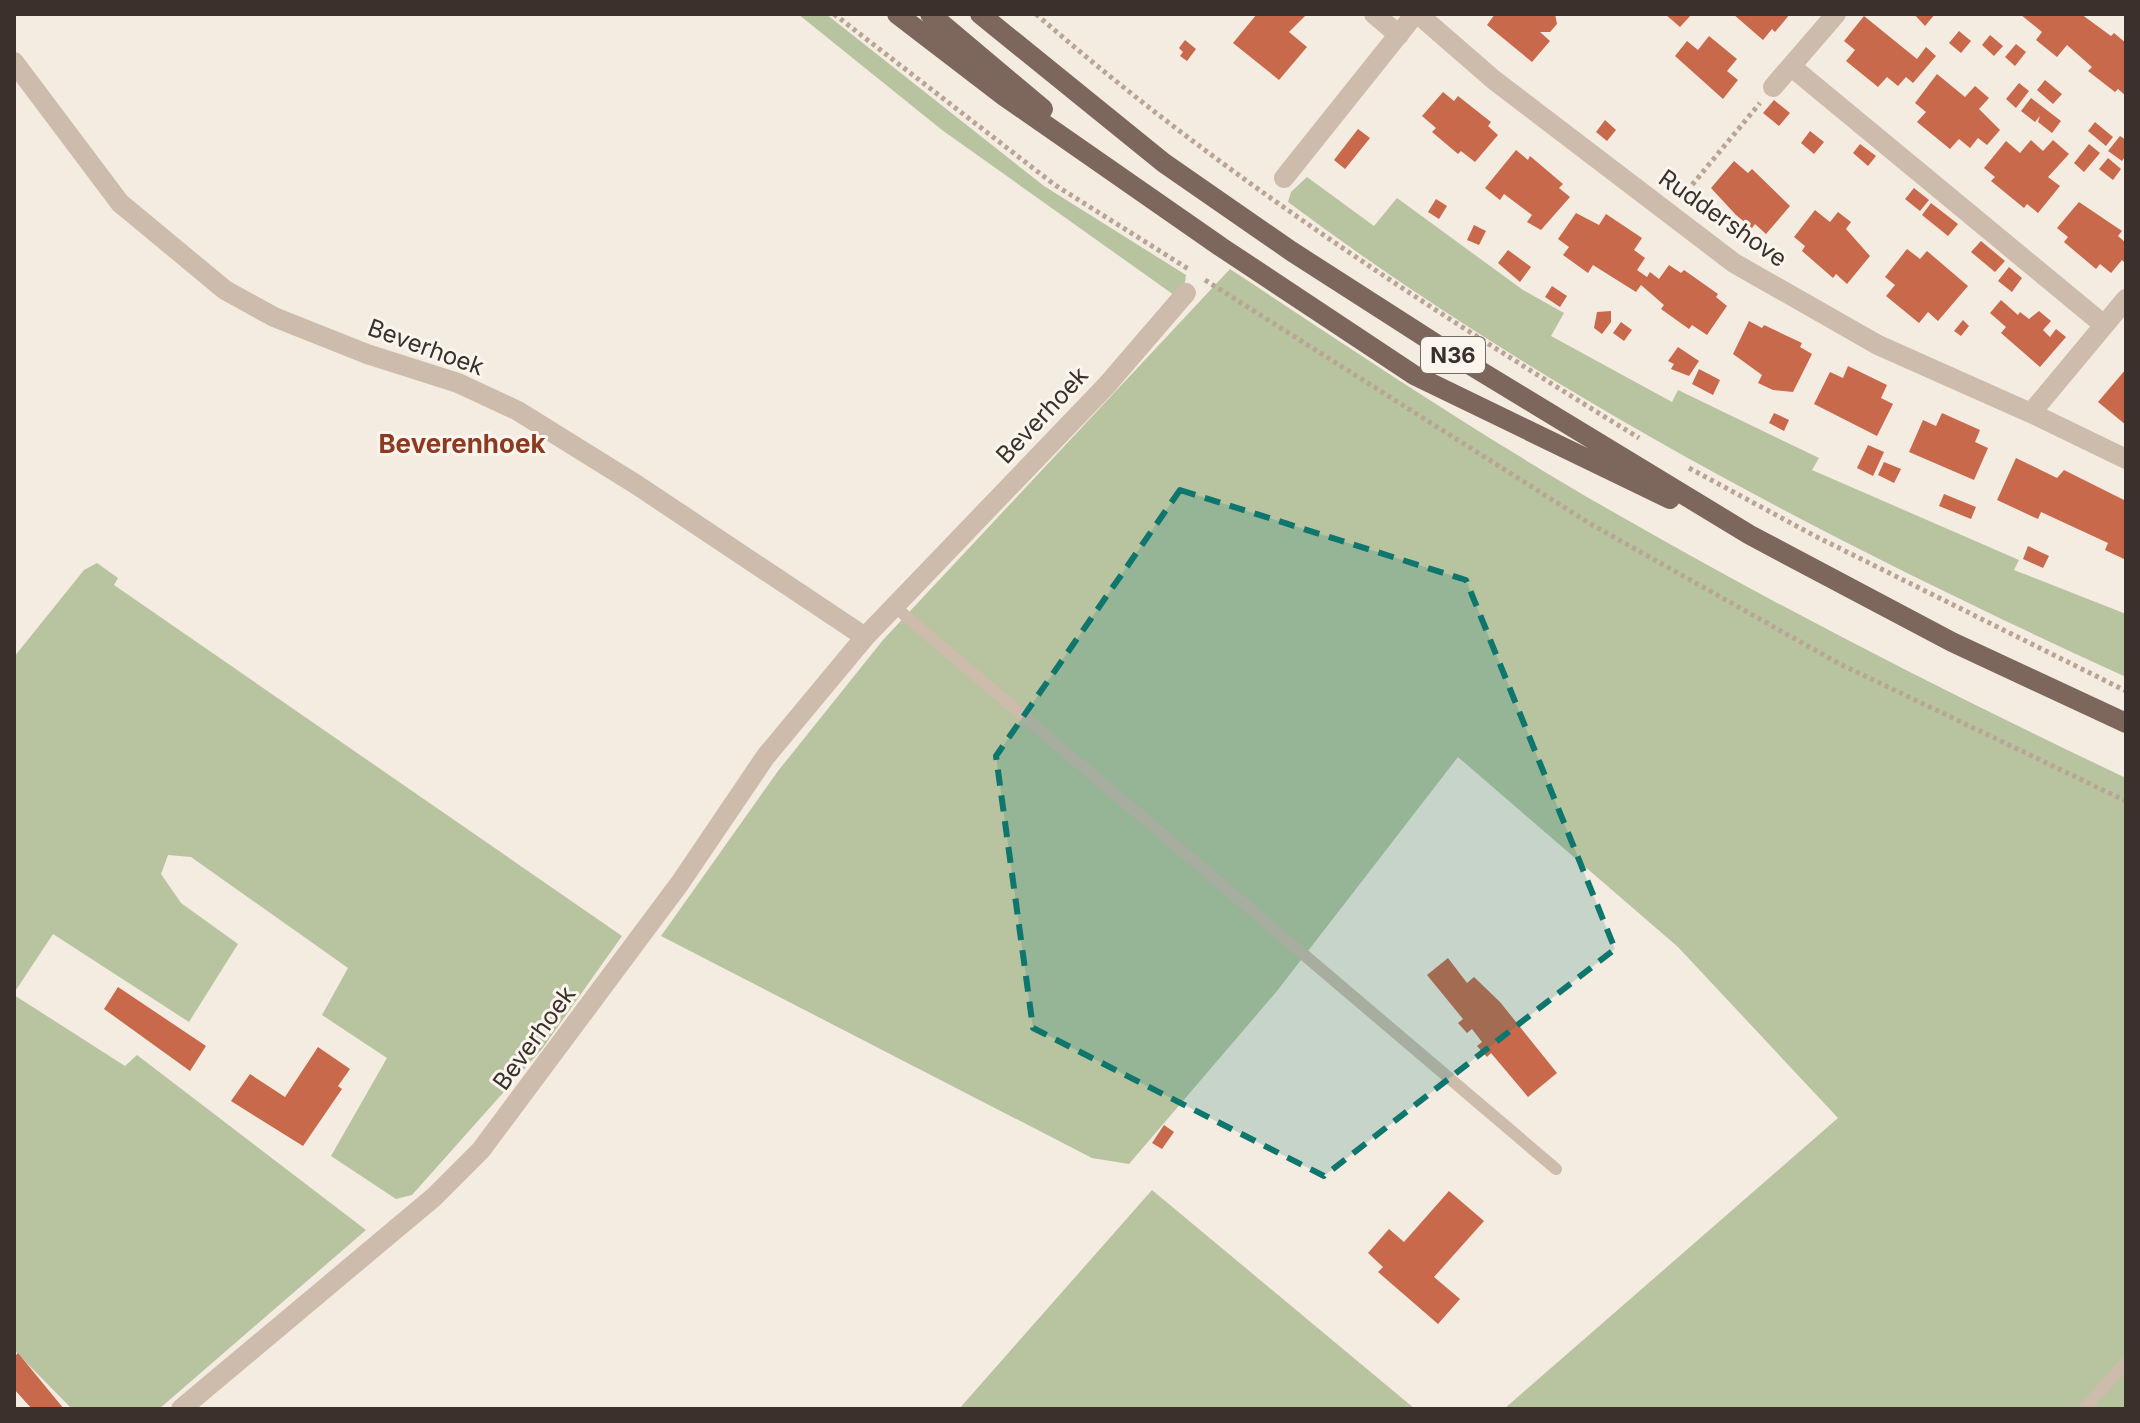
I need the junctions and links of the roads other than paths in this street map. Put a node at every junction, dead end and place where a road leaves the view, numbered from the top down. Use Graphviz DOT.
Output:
graph roads {
  1 [pos="897,14"];
  2 [pos="930,14"];
  3 [pos="980,14"];
  4 [pos="1374,14"];
  5 [pos="1417,14"];
  6 [pos="1836,14"];
  7 [pos="1399,35"];
  8 [pos="14,62"];
  9 [pos="1793,68"];
  10 [pos="1773,87"];
  11 [pos="1123,176"];
  12 [pos="1284,178"];
  13 [pos="1186,293"];
  14 [pos="2126,299"];
  15 [pos="2104,325"];
  16 [pos="2031,413"];
  17 [pos="2126,459"];
  18 [pos="1750,535"];
  19 [pos="894,606"];
  20 [pos="865,637"];
  21 [pos="2126,723"];
  22 [pos="1556,1169"];
  23 [pos="2126,1362"];
  24 [pos="181,1409"];
  25 [pos="2084,1409"];
  1 -- 11 [label="main road"];
  2 -- 11 [label="main road, N36"];
  3 -- 18 [label="main road, N36"];
  4 -- 7 [label="street"];
  5 -- 7 [label="street"];
  5 -- 16 [label="street, Ruddershove"];
  6 -- 9 [label="street"];
  7 -- 12 [label="street"];
  8 -- 20 [label="street, Beverhoek"];
  9 -- 10 [label="street"];
  9 -- 15 [label="street"];
  11 -- 18 [label="main road, N36"];
  13 -- 19 [label="street, Beverhoek"];
  14 -- 15 [label="street"];
  15 -- 16 [label="street"];
  16 -- 17 [label="street, Ruddershove"];
  18 -- 21 [label="main road, N36"];
  19 -- 20 [label="street, Beverhoek"];
  19 -- 22 [label="lane"];
  20 -- 24 [label="street, Beverhoek"];
  23 -- 25 [label="lane"];
}
